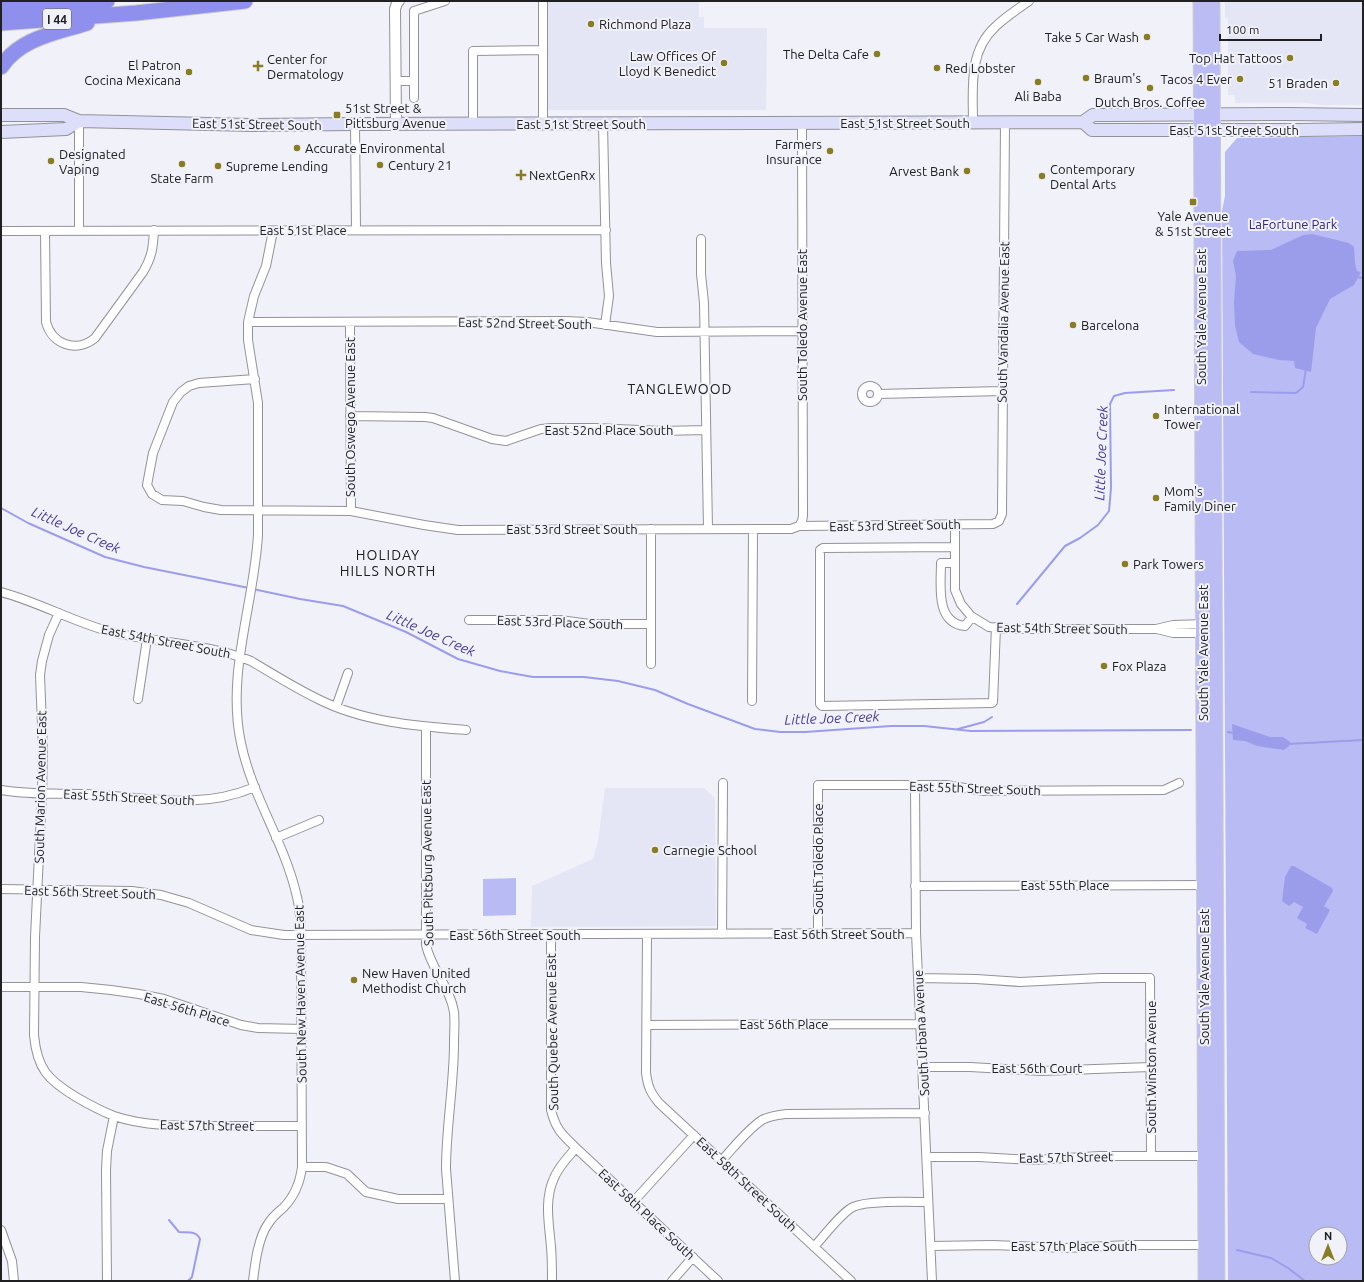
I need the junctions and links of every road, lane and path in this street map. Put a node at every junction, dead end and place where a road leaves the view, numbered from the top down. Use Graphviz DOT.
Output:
graph roads {
  1 [pos="33,1"];
  2 [pos="108,1"];
  3 [pos="245,1"];
  4 [pos="445,1"];
  5 [pos="543,1"];
  6 [pos="1029,1"];
  7 [pos="1200,1"];
  8 [pos="1213,1"];
  9 [pos="50,5"];
  10 [pos="397,5"];
  11 [pos="1,8"];
  12 [pos="113,15"];
  13 [pos="1,23"];
  14 [pos="542,50"];
  15 [pos="1,67"];
  16 [pos="395,81"];
  17 [pos="414,81"];
  18 [pos="414,98"];
  19 [pos="1207,114"];
  20 [pos="1,115"];
  21 [pos="1363,115"];
  22 [pos="79,122"];
  23 [pos="1083,122"];
  24 [pos="802,123"];
  25 [pos="973,123"];
  26 [pos="1005,123"];
  27 [pos="355,124"];
  28 [pos="396,124"];
  29 [pos="473,124"];
  30 [pos="543,124"];
  31 [pos="603,124"];
  32 [pos="1363,129"];
  33 [pos="1207,130"];
  34 [pos="1,132"];
  35 [pos="154,230"];
  36 [pos="273,230"];
  37 [pos="356,230"];
  38 [pos="606,230"];
  39 [pos="1,231"];
  40 [pos="45,231"];
  41 [pos="79,231"];
  42 [pos="701,239"];
  43 [pos="248,322"];
  44 [pos="350,323"];
  45 [pos="605,325"];
  46 [pos="704,331"];
  47 [pos="802,331"];
  48 [pos="255,379"];
  49 [pos="1002,391"];
  50 [pos="878,394"];
  51 [pos="350,416"];
  52 [pos="706,430"];
  53 [pos="258,511"];
  54 [pos="350,511"];
  55 [pos="998,520"];
  56 [pos="955,524"];
  57 [pos="799,526"];
  58 [pos="651,529"];
  59 [pos="708,529"];
  60 [pos="753,529"];
  61 [pos="955,548"];
  62 [pos="955,563"];
  63 [pos="1,592"];
  64 [pos="59,614"];
  65 [pos="972,617"];
  66 [pos="469,620"];
  67 [pos="651,624"];
  68 [pos="996,627"];
  69 [pos="1209,629"];
  70 [pos="147,639"];
  71 [pos="240,656"];
  72 [pos="651,664"];
  73 [pos="348,673"];
  74 [pos="138,699"];
  75 [pos="752,701"];
  76 [pos="336,707"];
  77 [pos="426,727"];
  78 [pos="466,730"];
  79 [pos="723,783"];
  80 [pos="1179,783"];
  81 [pos="818,785"];
  82 [pos="915,785"];
  83 [pos="255,787"];
  84 [pos="1,790"];
  85 [pos="42,794"];
  86 [pos="319,820"];
  87 [pos="276,838"];
  88 [pos="1210,885"];
  89 [pos="915,886"];
  90 [pos="1,889"];
  91 [pos="38,889"];
  92 [pos="916,933"];
  93 [pos="551,934"];
  94 [pos="722,934"];
  95 [pos="818,934"];
  96 [pos="426,935"];
  97 [pos="647,935"];
  98 [pos="301,936"];
  99 [pos="919,978"];
  100 [pos="1,987"];
  101 [pos="36,987"];
  102 [pos="921,1024"];
  103 [pos="647,1025"];
  104 [pos="302,1029"];
  105 [pos="923,1067"];
  106 [pos="1150,1067"];
  107 [pos="925,1113"];
  108 [pos="114,1116"];
  109 [pos="301,1126"];
  110 [pos="694,1135"];
  111 [pos="576,1148"];
  112 [pos="1151,1156"];
  113 [pos="1204,1156"];
  114 [pos="927,1157"];
  115 [pos="722,1160"];
  116 [pos="302,1167"];
  117 [pos="448,1199"];
  118 [pos="633,1202"];
  119 [pos="928,1202"];
  120 [pos="1,1230"];
  121 [pos="1211,1245"];
  122 [pos="931,1246"];
  123 [pos="814,1247"];
  124 [pos="693,1257"];
  125 [pos="14,1281"];
  126 [pos="107,1281"];
  127 [pos="253,1281"];
  128 [pos="455,1281"];
  129 [pos="552,1281"];
  130 [pos="672,1281"];
  131 [pos="718,1281"];
  132 [pos="851,1281"];
  133 [pos="932,1281"];
  134 [pos="1205,1281"];
  135 [pos="1218,1281"];
  1 -- 9 [label="highway"];
  2 -- 9 [label="highway, I 44"];
  3 -- 12 [label="highway, I 44"];
  4 -- 17 [label="street"];
  5 -- 14 [label="street"];
  6 -- 25 [label="street"];
  7 -- 19 [label="main road, South Yale Avenue East"];
  8 -- 19 [label="main road, South Yale Avenue East"];
  9 -- 11 [label="highway, I 44"];
  10 -- 16 [label="street"];
  12 -- 13 [label="highway, I 44"];
  12 -- 15 [label="highway"];
  14 -- 29 [label="street"];
  14 -- 30 [label="street"];
  16 -- 17 [label="street"];
  16 -- 28 [label="street"];
  17 -- 18 [label="street"];
  19 -- 21 [label="main road, East 51st Street South"];
  19 -- 23 [label="main road, East 51st Street South"];
  19 -- 33 [label="main road, South Yale Avenue East"];
  20 -- 22 [label="main road, East 51st Street South"];
  22 -- 27 [label="main road, East 51st Street South"];
  22 -- 34 [label="main road, East 51st Street South"];
  22 -- 41 [label="street"];
  23 -- 26 [label="main road, East 51st Street South"];
  23 -- 33 [label="main road, East 51st Street South"];
  24 -- 25 [label="main road, East 51st Street South"];
  24 -- 31 [label="main road, East 51st Street South"];
  24 -- 47 [label="street, South Toledo Avenue East"];
  25 -- 26 [label="main road, East 51st Street South"];
  26 -- 49 [label="street, South Vandalia Avenue East"];
  27 -- 28 [label="main road, East 51st Street South"];
  27 -- 37 [label="street"];
  28 -- 29 [label="main road, East 51st Street South"];
  29 -- 30 [label="main road, East 51st Street South"];
  30 -- 31 [label="main road, East 51st Street South"];
  31 -- 38 [label="street"];
  32 -- 33 [label="main road, East 51st Street South"];
  33 -- 69 [label="main road, South Yale Avenue East"];
  35 -- 36 [label="street, East 51st Place"];
  35 -- 40 [label="street"];
  35 -- 41 [label="street, East 51st Place"];
  36 -- 37 [label="street, East 51st Place"];
  36 -- 43 [label="street, South New Haven Avenue East"];
  37 -- 38 [label="street, East 51st Place"];
  38 -- 45 [label="street"];
  39 -- 40 [label="street, East 51st Place"];
  40 -- 41 [label="street, East 51st Place"];
  42 -- 46 [label="street"];
  43 -- 44 [label="street, East 52nd Street South"];
  43 -- 48 [label="street, South New Haven Avenue East"];
  44 -- 45 [label="street, East 52nd Street South"];
  44 -- 51 [label="street, South Oswego Avenue East"];
  45 -- 46 [label="street, East 52nd Street South"];
  46 -- 47 [label="street, East 52nd Street South"];
  46 -- 52 [label="street"];
  47 -- 57 [label="street, South Toledo Avenue East"];
  48 -- 53 [label="street, South New Haven Avenue East"];
  48 -- 53 [label="street, East 53rd Street South"];
  49 -- 50 [label="street"];
  49 -- 55 [label="street, South Vandalia Avenue East"];
  51 -- 52 [label="street, East 52nd Place South"];
  51 -- 54 [label="street, South Oswego Avenue East"];
  52 -- 59 [label="street"];
  53 -- 54 [label="street, East 53rd Street South"];
  53 -- 71 [label="street, South New Haven Avenue East"];
  54 -- 58 [label="street, East 53rd Street South"];
  55 -- 56 [label="street, East 53rd Street South"];
  56 -- 57 [label="street, East 53rd Street South"];
  56 -- 61 [label="street, East 54th Street South"];
  57 -- 60 [label="street, East 53rd Street South"];
  58 -- 59 [label="street, East 53rd Street South"];
  58 -- 67 [label="street"];
  59 -- 60 [label="street, East 53rd Street South"];
  60 -- 75 [label="street"];
  61 -- 62 [label="street, East 54th Street South"];
  61 -- 68 [label="street"];
  62 -- 65 [label="street, East 54th Street South"];
  62 -- 65 [label="street"];
  63 -- 64 [label="street, East 54th Street South"];
  64 -- 70 [label="street, East 54th Street South"];
  64 -- 85 [label="street, South Marion Avenue East"];
  65 -- 68 [label="street, East 54th Street South"];
  66 -- 67 [label="street, East 53rd Place South"];
  67 -- 72 [label="street"];
  68 -- 69 [label="street, East 54th Street South"];
  69 -- 88 [label="main road, South Yale Avenue East"];
  70 -- 71 [label="street, East 54th Street South"];
  70 -- 74 [label="street"];
  71 -- 76 [label="street, East 54th Street South"];
  71 -- 83 [label="street, South New Haven Avenue East"];
  73 -- 76 [label="street"];
  76 -- 77 [label="street, East 54th Street South"];
  77 -- 78 [label="street, East 54th Street South"];
  77 -- 96 [label="street, South Pittsburg Avenue East"];
  79 -- 94 [label="street"];
  80 -- 82 [label="street, East 55th Street South"];
  81 -- 82 [label="street, East 55th Street South"];
  81 -- 95 [label="street, South Toledo Place"];
  82 -- 89 [label="street, South Urbana Avenue"];
  83 -- 85 [label="street, East 55th Street South"];
  83 -- 87 [label="street, South New Haven Avenue East"];
  84 -- 85 [label="street, East 55th Street South"];
  85 -- 91 [label="street, South Marion Avenue East"];
  86 -- 87 [label="street"];
  87 -- 98 [label="street, South New Haven Avenue East"];
  88 -- 89 [label="street, East 55th Place"];
  88 -- 113 [label="main road, South Yale Avenue East"];
  88 -- 121 [label="main road, South Yale Avenue East"];
  89 -- 92 [label="street, South Urbana Avenue"];
  90 -- 91 [label="street, East 56th Street South"];
  91 -- 98 [label="street, East 56th Street South"];
  91 -- 101 [label="street, South Marion Avenue East"];
  92 -- 95 [label="street, East 56th Street South"];
  92 -- 99 [label="street, South Urbana Avenue"];
  93 -- 96 [label="street, East 56th Street South"];
  93 -- 97 [label="street, East 56th Street South"];
  93 -- 111 [label="street, South Quebec Avenue East"];
  94 -- 95 [label="street, East 56th Street South"];
  94 -- 97 [label="street, East 56th Street South"];
  96 -- 98 [label="street, East 56th Street South"];
  96 -- 117 [label="street, South Pittsburg Avenue East"];
  97 -- 103 [label="street"];
  98 -- 104 [label="street, South New Haven Avenue East"];
  99 -- 102 [label="street, South Urbana Avenue"];
  99 -- 106 [label="street, South Winston Avenue"];
  100 -- 101 [label="street, East 56th Place"];
  101 -- 104 [label="street, East 56th Place"];
  101 -- 108 [label="street, South Marion Avenue East"];
  102 -- 103 [label="street, East 56th Place"];
  102 -- 105 [label="street, South Urbana Avenue"];
  103 -- 110 [label="street, East 58th Street South"];
  104 -- 109 [label="street, South New Haven Avenue East"];
  105 -- 106 [label="street, East 56th Court"];
  105 -- 107 [label="street, South Urbana Avenue"];
  106 -- 112 [label="street, South Winston Avenue"];
  107 -- 114 [label="street, South Urbana Avenue"];
  107 -- 115 [label="street"];
  108 -- 109 [label="street, East 57th Street"];
  108 -- 126 [label="street"];
  109 -- 116 [label="street, South New Haven Avenue East"];
  110 -- 115 [label="street, East 58th Street South"];
  110 -- 118 [label="street"];
  111 -- 118 [label="street, East 58th Place South"];
  111 -- 129 [label="street"];
  112 -- 113 [label="street, East 57th Street"];
  112 -- 114 [label="street, East 57th Street"];
  113 -- 121 [label="main road, South Yale Avenue East"];
  114 -- 119 [label="street, South Urbana Avenue"];
  115 -- 123 [label="street, East 58th Street South"];
  116 -- 117 [label="street"];
  116 -- 127 [label="street, South New Haven Avenue East"];
  117 -- 128 [label="street, South Pittsburg Avenue East"];
  118 -- 124 [label="street, East 58th Place South"];
  119 -- 122 [label="street, South Urbana Avenue"];
  119 -- 123 [label="street"];
  120 -- 125 [label="street"];
  121 -- 122 [label="street, East 57th Place South"];
  121 -- 134 [label="main road, South Yale Avenue East"];
  121 -- 135 [label="main road, South Yale Avenue East"];
  122 -- 133 [label="street, South Urbana Avenue"];
  123 -- 132 [label="street, East 58th Street South"];
  124 -- 130 [label="street"];
  124 -- 131 [label="street, East 58th Place South"];
}
